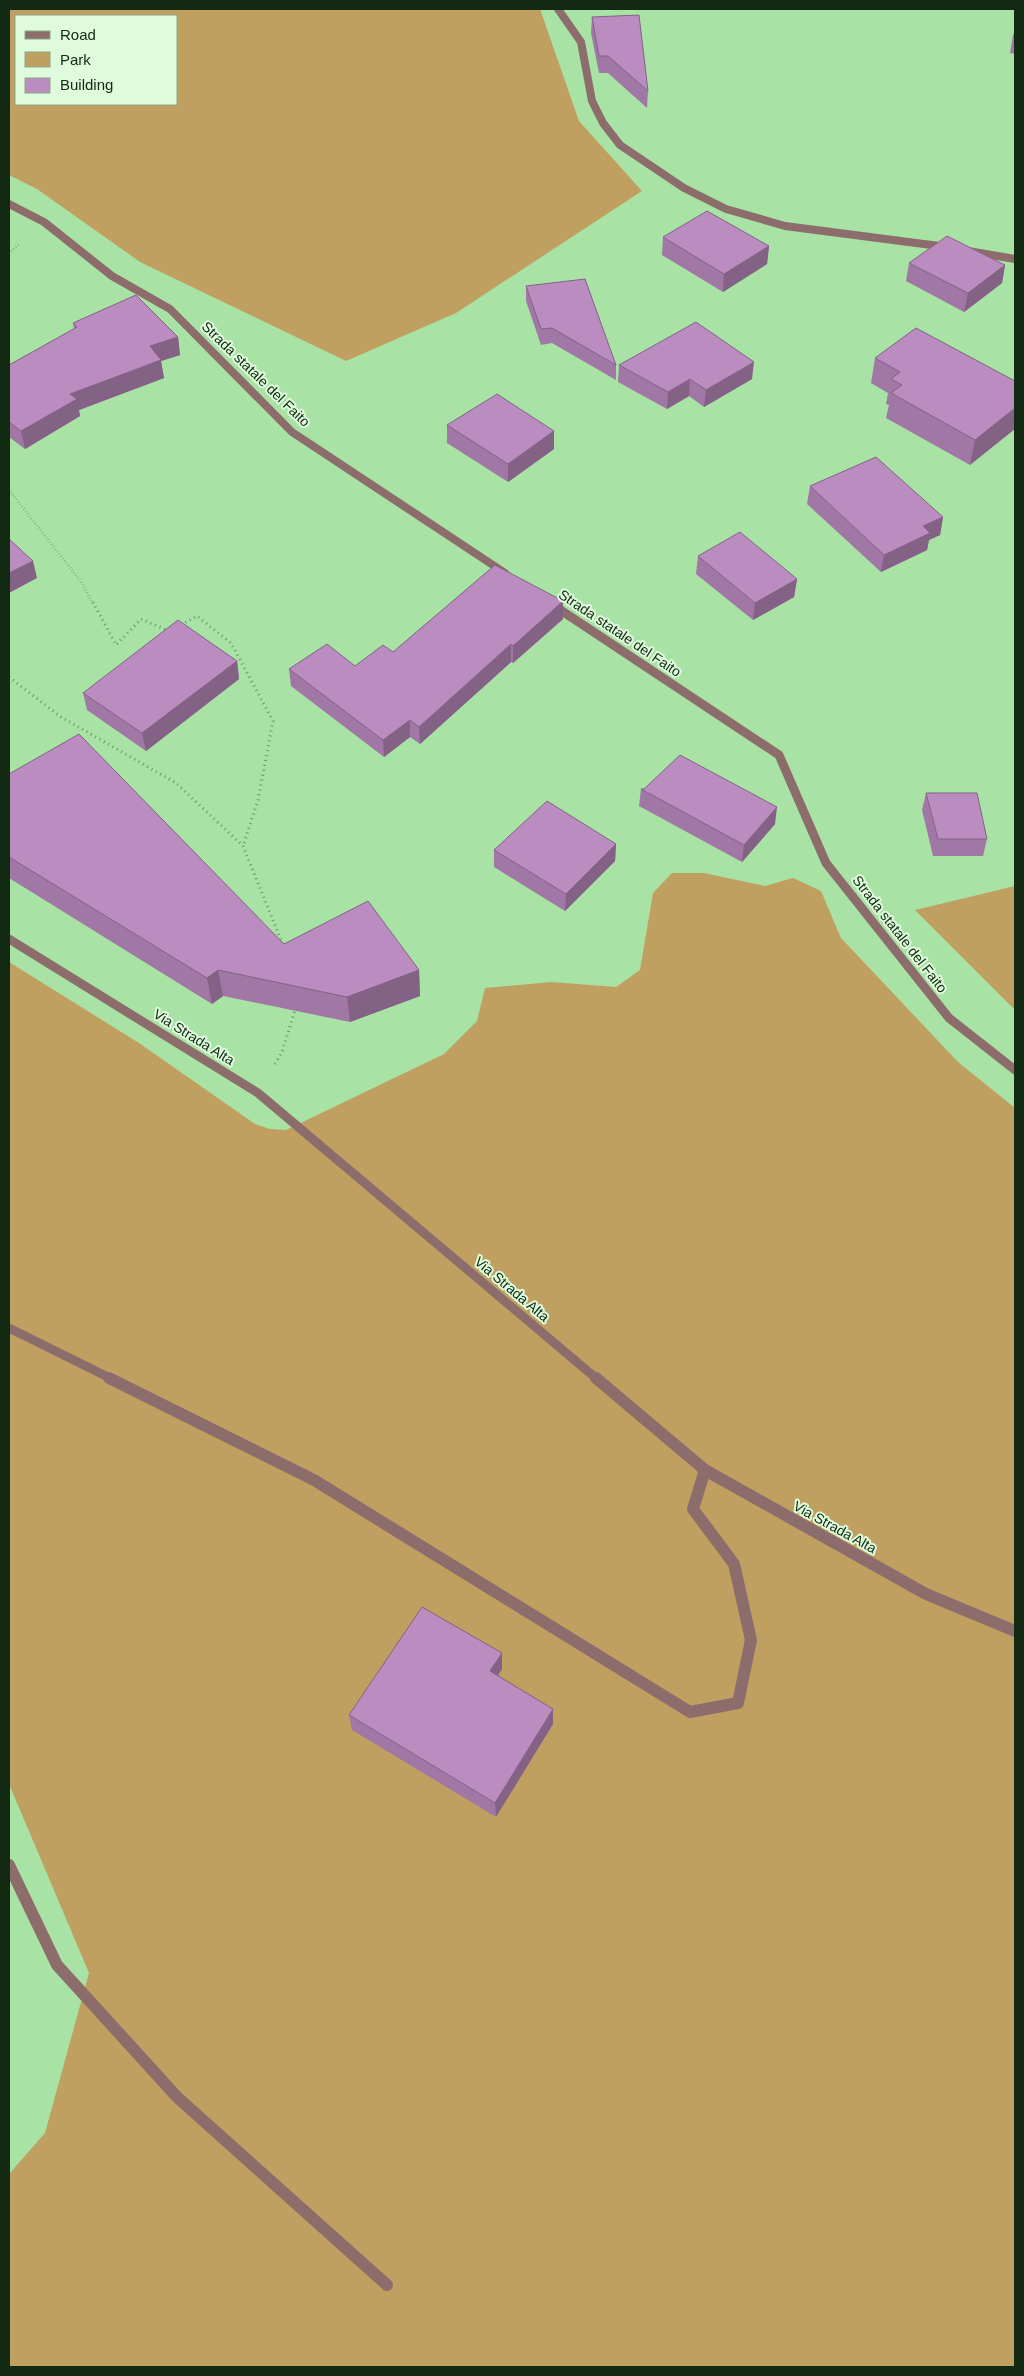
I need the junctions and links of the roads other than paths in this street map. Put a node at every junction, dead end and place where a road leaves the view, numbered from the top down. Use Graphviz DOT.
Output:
graph roads {
  1 [pos="558,9"];
  2 [pos="9,204"];
  3 [pos="1015,259"];
  4 [pos="514,579"];
  5 [pos="546,600"];
  6 [pos="9,939"];
  7 [pos="1015,1070"];
  8 [pos="9,1328"];
  9 [pos="705,1470"];
  10 [pos="1015,1631"];
  11 [pos="9,1865"];
  12 [pos="387,2285"];
  1 -- 3 [label="street"];
  2 -- 4 [label="street, Strada statale del Faito"];
  5 -- 7 [label="street, Strada statale del Faito"];
  6 -- 9 [label="street, Via Strada Alta"];
  8 -- 9 [label="street"];
  9 -- 10 [label="street, Via Strada Alta"];
  11 -- 12 [label="street"];
}
